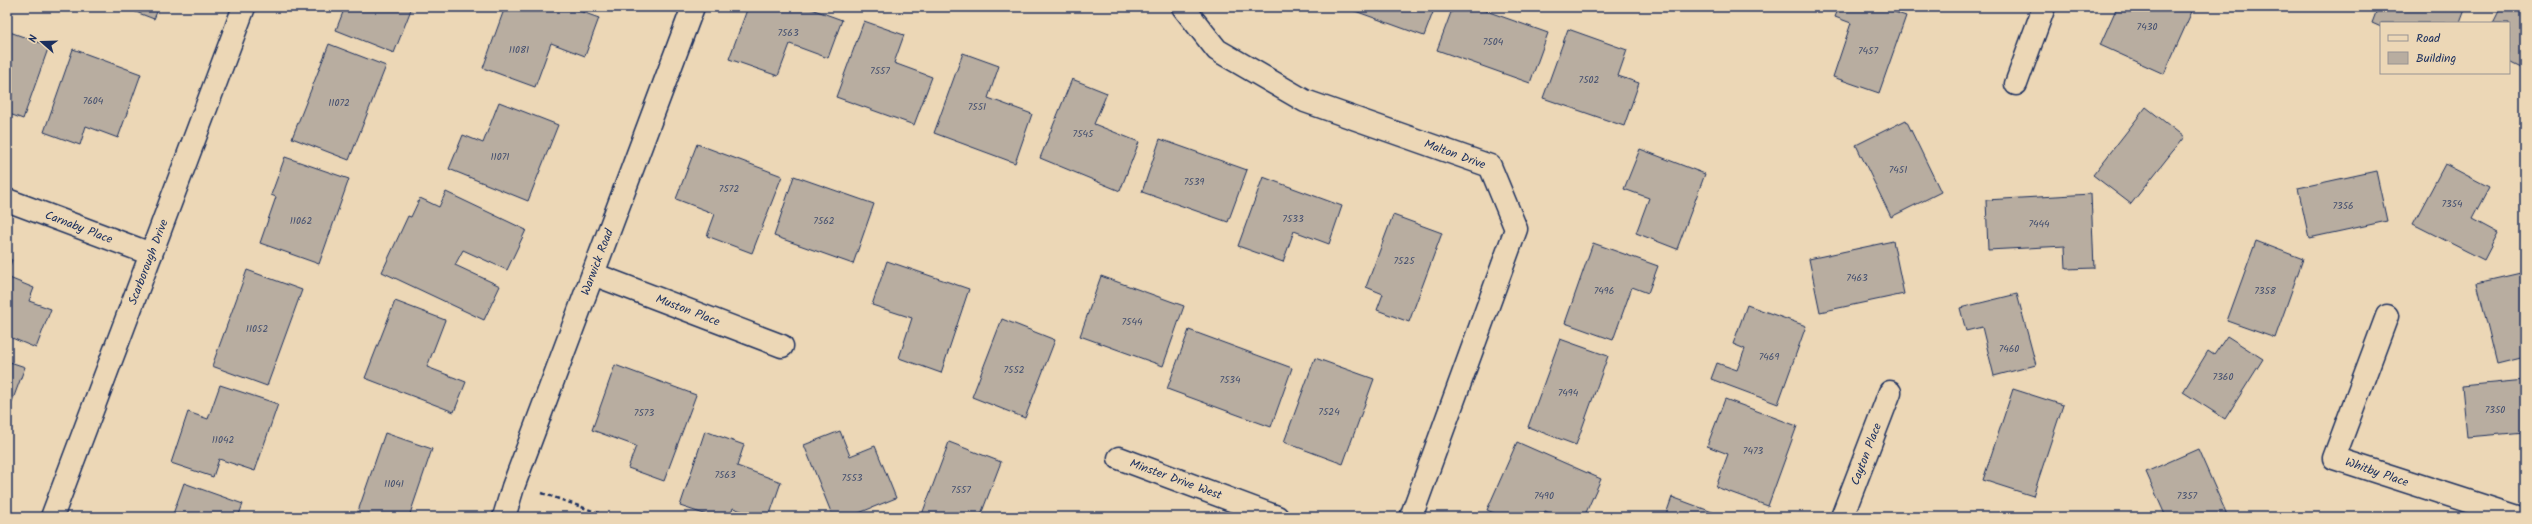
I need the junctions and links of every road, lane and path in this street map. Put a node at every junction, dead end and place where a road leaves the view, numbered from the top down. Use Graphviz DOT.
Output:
graph roads {
  1 [pos="244,7"];
  2 [pos="692,7"];
  3 [pos="1183,7"];
  4 [pos="2044,7"];
  5 [pos="2016,84"];
  6 [pos="7,200"];
  7 [pos="151,254"];
  8 [pos="593,274"];
  9 [pos="2387,316"];
  10 [pos="782,346"];
  11 [pos="1890,392"];
  12 [pos="1119,458"];
  13 [pos="536,491"];
  14 [pos="52,517"];
  15 [pos="504,517"];
  16 [pos="610,517"];
  17 [pos="1277,517"];
  18 [pos="1411,517"];
  19 [pos="1842,517"];
  20 [pos="2517,517"];
  1 -- 7 [label="street, Scarborough Drive"];
  2 -- 8 [label="street, Warwick Road"];
  3 -- 18 [label="street, Malton Drive"];
  4 -- 5 [label="street"];
  6 -- 7 [label="street, Carnaby Place"];
  7 -- 14 [label="street, Scarborough Drive"];
  8 -- 10 [label="street, Muston Place"];
  8 -- 15 [label="street, Warwick Road"];
  9 -- 20 [label="street, Whitby Place"];
  11 -- 19 [label="street, Cayton Place"];
  12 -- 17 [label="street, Minster Drive West"];
  13 -- 16 [label="path"];
}
